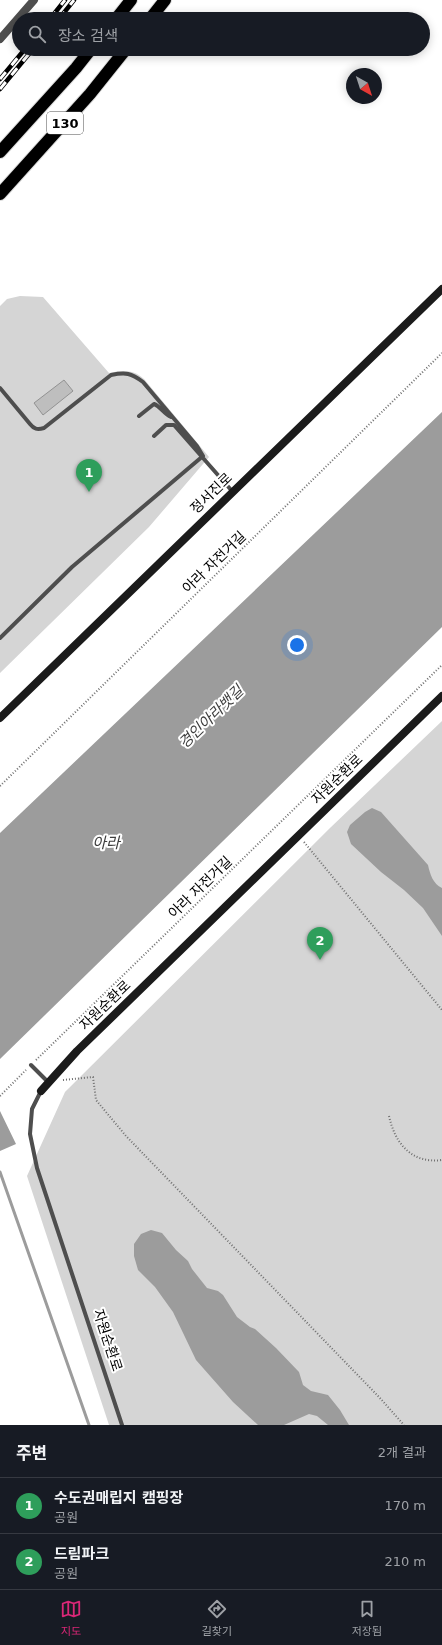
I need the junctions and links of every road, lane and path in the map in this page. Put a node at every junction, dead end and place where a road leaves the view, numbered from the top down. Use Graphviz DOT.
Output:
graph roads {
  1 [pos="34,0"];
  2 [pos="131,0"];
  3 [pos="165,0"];
  4 [pos="24,12"];
  5 [pos="122,12"];
  6 [pos="156,12"];
  7 [pos="12,25"];
  8 [pos="0,39"];
  9 [pos="85,56"];
  10 [pos="120,56"];
  11 [pos="0,152"];
  12 [pos="0,194"];
  13 [pos="442,289"];
  14 [pos="442,353"];
  15 [pos="0,388"];
  16 [pos="171,415"];
  17 [pos="139,416"];
  18 [pos="166,425"];
  19 [pos="154,436"];
  20 [pos="203,456"];
  21 [pos="232,491"];
  22 [pos="0,638"];
  23 [pos="442,664"];
  24 [pos="442,696"];
  25 [pos="0,718"];
  26 [pos="0,786"];
  27 [pos="298,835"];
  28 [pos="442,1010"];
  29 [pos="32,1065"];
  30 [pos="48,1082"];
  31 [pos="41,1091"];
  32 [pos="0,1096"];
  33 [pos="389,1116"];
  34 [pos="442,1160"];
  35 [pos="122,1425"];
  36 [pos="404,1425"];
  1 -- 4 [label="street"];
  2 -- 5 [label="highway"];
  3 -- 6 [label="highway"];
  7 -- 8 [label="street"];
  9 -- 11 [label="highway, 130"];
  10 -- 12 [label="highway, 130"];
  13 -- 21 [label="street, 정서진로"];
  14 -- 26 [label="path, 아라 자전거길"];
  15 -- 16 [label="lane"];
  16 -- 17 [label="lane"];
  16 -- 18 [label="lane"];
  16 -- 20 [label="lane"];
  18 -- 19 [label="lane"];
  18 -- 20 [label="lane"];
  20 -- 21 [label="lane"];
  20 -- 22 [label="lane"];
  21 -- 25 [label="street, 정서진로"];
  23 -- 29 [label="path, 아라 자전거길"];
  24 -- 27 [label="street, 자원순환로"];
  27 -- 28 [label="path"];
  27 -- 30 [label="street, 자원순환로"];
  29 -- 30 [label="lane"];
  29 -- 32 [label="path, 아라 자전거길"];
  30 -- 31 [label="street, 자원순환로"];
  30 -- 36 [label="path"];
  31 -- 35 [label="lane, 자원순환로"];
  33 -- 34 [label="path"];
}
